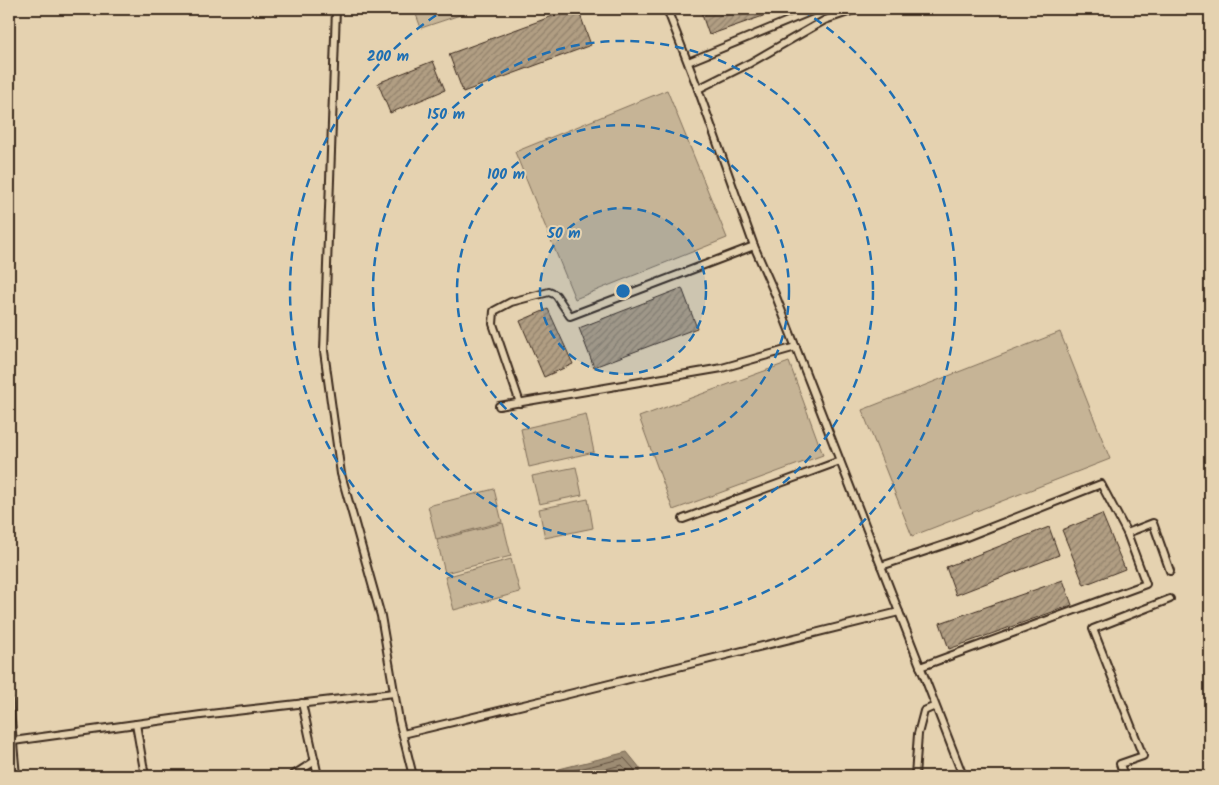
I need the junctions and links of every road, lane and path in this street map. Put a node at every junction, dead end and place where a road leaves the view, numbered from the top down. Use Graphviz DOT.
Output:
graph roads {
  1 [pos="336,9"];
  2 [pos="667,9"];
  3 [pos="817,9"];
  4 [pos="857,9"];
  5 [pos="688,62"];
  6 [pos="698,89"];
  7 [pos="754,246"];
  8 [pos="796,347"];
  9 [pos="520,403"];
  10 [pos="499,406"];
  11 [pos="840,461"];
  12 [pos="683,519"];
  13 [pos="1127,533"];
  14 [pos="881,566"];
  15 [pos="1170,571"];
  16 [pos="1170,599"];
  17 [pos="899,612"];
  18 [pos="920,667"];
  19 [pos="394,692"];
  20 [pos="9,699"];
  21 [pos="302,703"];
  22 [pos="935,706"];
  23 [pos="136,724"];
  24 [pos="402,734"];
  25 [pos="13,741"];
  26 [pos="315,761"];
  27 [pos="16,776"];
  28 [pos="145,776"];
  29 [pos="292,776"];
  30 [pos="318,776"];
  31 [pos="413,776"];
  32 [pos="915,776"];
  33 [pos="962,776"];
  34 [pos="1124,776"];
  1 -- 19 [label="lane"];
  2 -- 5 [label="lane"];
  3 -- 5 [label="lane"];
  4 -- 6 [label="lane"];
  5 -- 6 [label="lane"];
  6 -- 7 [label="lane"];
  7 -- 8 [label="lane"];
  7 -- 9 [label="lane"];
  8 -- 9 [label="lane"];
  8 -- 11 [label="lane"];
  9 -- 10 [label="lane"];
  11 -- 12 [label="lane"];
  11 -- 14 [label="lane"];
  13 -- 14 [label="lane"];
  13 -- 15 [label="lane"];
  13 -- 18 [label="lane"];
  14 -- 17 [label="lane"];
  16 -- 34 [label="lane"];
  17 -- 18 [label="lane"];
  17 -- 24 [label="lane"];
  18 -- 22 [label="lane"];
  19 -- 21 [label="lane"];
  19 -- 24 [label="lane"];
  20 -- 25 [label="lane"];
  21 -- 23 [label="lane"];
  21 -- 26 [label="lane"];
  22 -- 32 [label="lane"];
  22 -- 33 [label="lane"];
  23 -- 25 [label="lane"];
  23 -- 28 [label="lane"];
  24 -- 31 [label="lane"];
  25 -- 27 [label="lane"];
  26 -- 29 [label="lane"];
  26 -- 30 [label="lane"];
}
